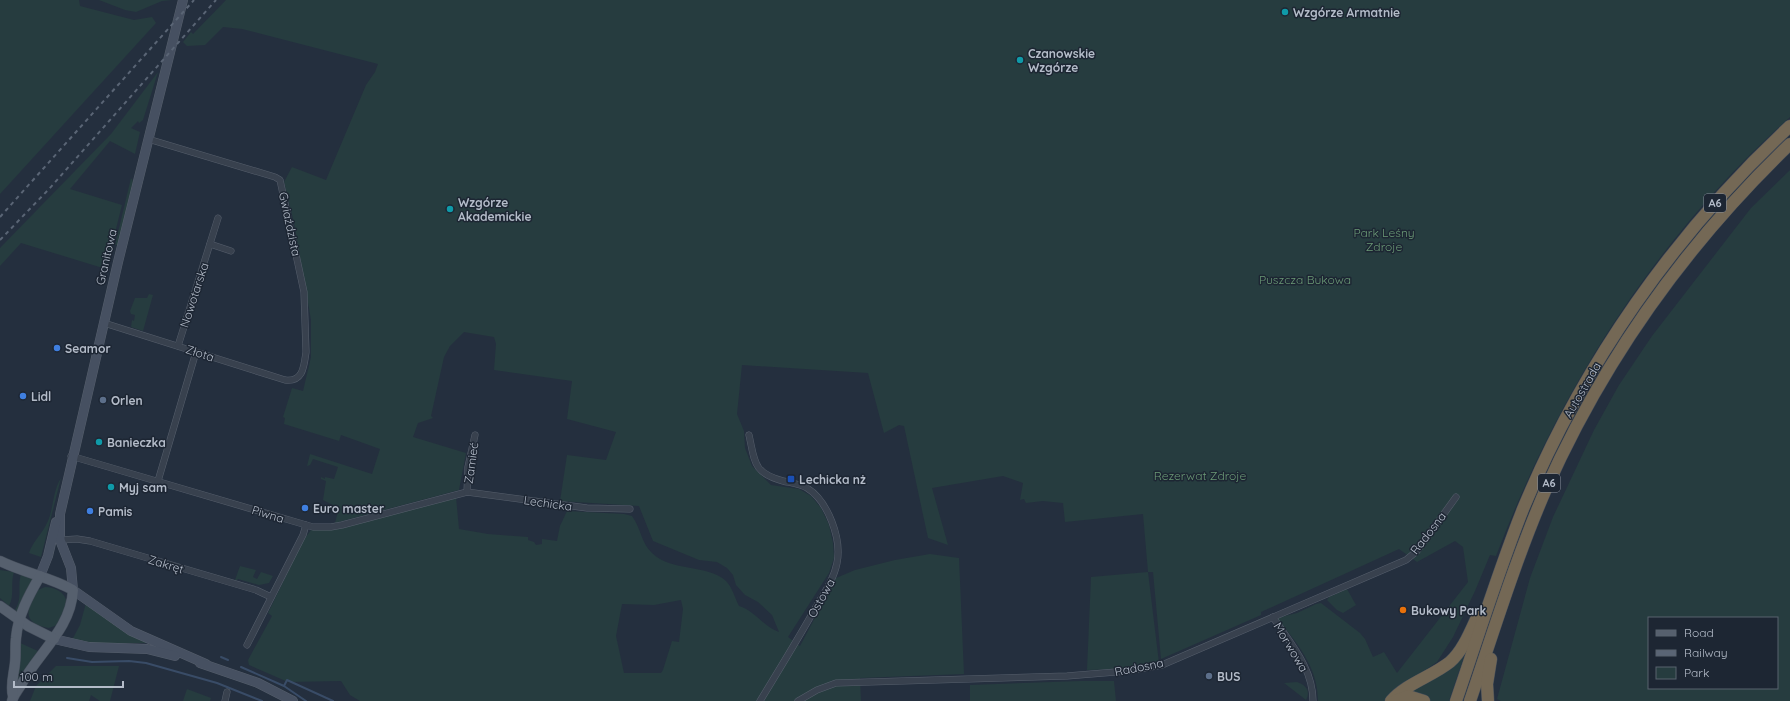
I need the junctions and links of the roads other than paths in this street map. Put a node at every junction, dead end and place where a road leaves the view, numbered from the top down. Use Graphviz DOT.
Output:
graph roads {
  1 [pos="182,4"];
  2 [pos="1790,126"];
  3 [pos="148,139"];
  4 [pos="1790,144"];
  5 [pos="218,218"];
  6 [pos="210,244"];
  7 [pos="231,251"];
  8 [pos="104,323"];
  9 [pos="178,346"];
  10 [pos="196,352"];
  11 [pos="296,380"];
  12 [pos="749,434"];
  13 [pos="475,435"];
  14 [pos="72,456"];
  15 [pos="158,481"];
  16 [pos="467,492"];
  17 [pos="1456,497"];
  18 [pos="630,508"];
  19 [pos="60,514"];
  20 [pos="306,525"];
  21 [pos="60,540"];
  22 [pos="1505,557"];
  23 [pos="0,561"];
  24 [pos="40,576"];
  25 [pos="73,590"];
  26 [pos="271,597"];
  27 [pos="0,606"];
  28 [pos="1499,614"];
  29 [pos="1273,617"];
  30 [pos="19,620"];
  31 [pos="54,639"];
  32 [pos="247,645"];
  33 [pos="206,664"];
  34 [pos="227,692"];
  35 [pos="13,699"];
  36 [pos="225,701"];
  37 [pos="293,701"];
  38 [pos="760,701"];
  39 [pos="798,701"];
  40 [pos="1313,701"];
  41 [pos="1391,701"];
  42 [pos="1395,701"];
  43 [pos="1424,701"];
  44 [pos="1456,701"];
  45 [pos="1470,701"];
  46 [pos="1488,701"];
  1 -- 3 [label="street, Granitowa"];
  2 -- 22 [label="highway, Autostrada / A6"];
  3 -- 8 [label="street, Granitowa"];
  3 -- 11 [label="street, Gwiaździsta"];
  4 -- 28 [label="highway, Autostrada / A6"];
  5 -- 6 [label="street, Nowotarska"];
  6 -- 7 [label="street"];
  6 -- 9 [label="street, Nowotarska"];
  8 -- 9 [label="street, Złota"];
  8 -- 14 [label="street, Granitowa"];
  9 -- 10 [label="street, Złota"];
  10 -- 11 [label="street, Złota"];
  10 -- 15 [label="street"];
  12 -- 38 [label="street, Ostowa"];
  13 -- 16 [label="street, Zamieć"];
  14 -- 15 [label="street, Piwna"];
  14 -- 19 [label="street, Granitowa"];
  15 -- 20 [label="street, Piwna"];
  16 -- 18 [label="street, Lechicka"];
  16 -- 20 [label="street, Piwna"];
  17 -- 29 [label="street, Radosna"];
  19 -- 21 [label="street, Granitowa"];
  19 -- 24 [label="street, Granitowa"];
  20 -- 26 [label="street"];
  21 -- 25 [label="street, Granitowa"];
  21 -- 26 [label="street, Zakręt"];
  22 -- 41 [label="highway"];
  22 -- 44 [label="highway, Autostrada / A6"];
  23 -- 24 [label="main road"];
  24 -- 25 [label="main road"];
  24 -- 30 [label="main road"];
  25 -- 31 [label="main road"];
  25 -- 33 [label="street"];
  26 -- 32 [label="street"];
  27 -- 30 [label="main road"];
  28 -- 45 [label="highway, Autostrada / A6"];
  28 -- 46 [label="highway"];
  29 -- 39 [label="street, Radosna"];
  29 -- 40 [label="street, Morwowa"];
  30 -- 31 [label="main road"];
  30 -- 35 [label="main road"];
  31 -- 33 [label="street"];
  31 -- 35 [label="main road"];
  33 -- 37 [label="street"];
  34 -- 36 [label="street"];
  42 -- 43 [label="highway"];
}
